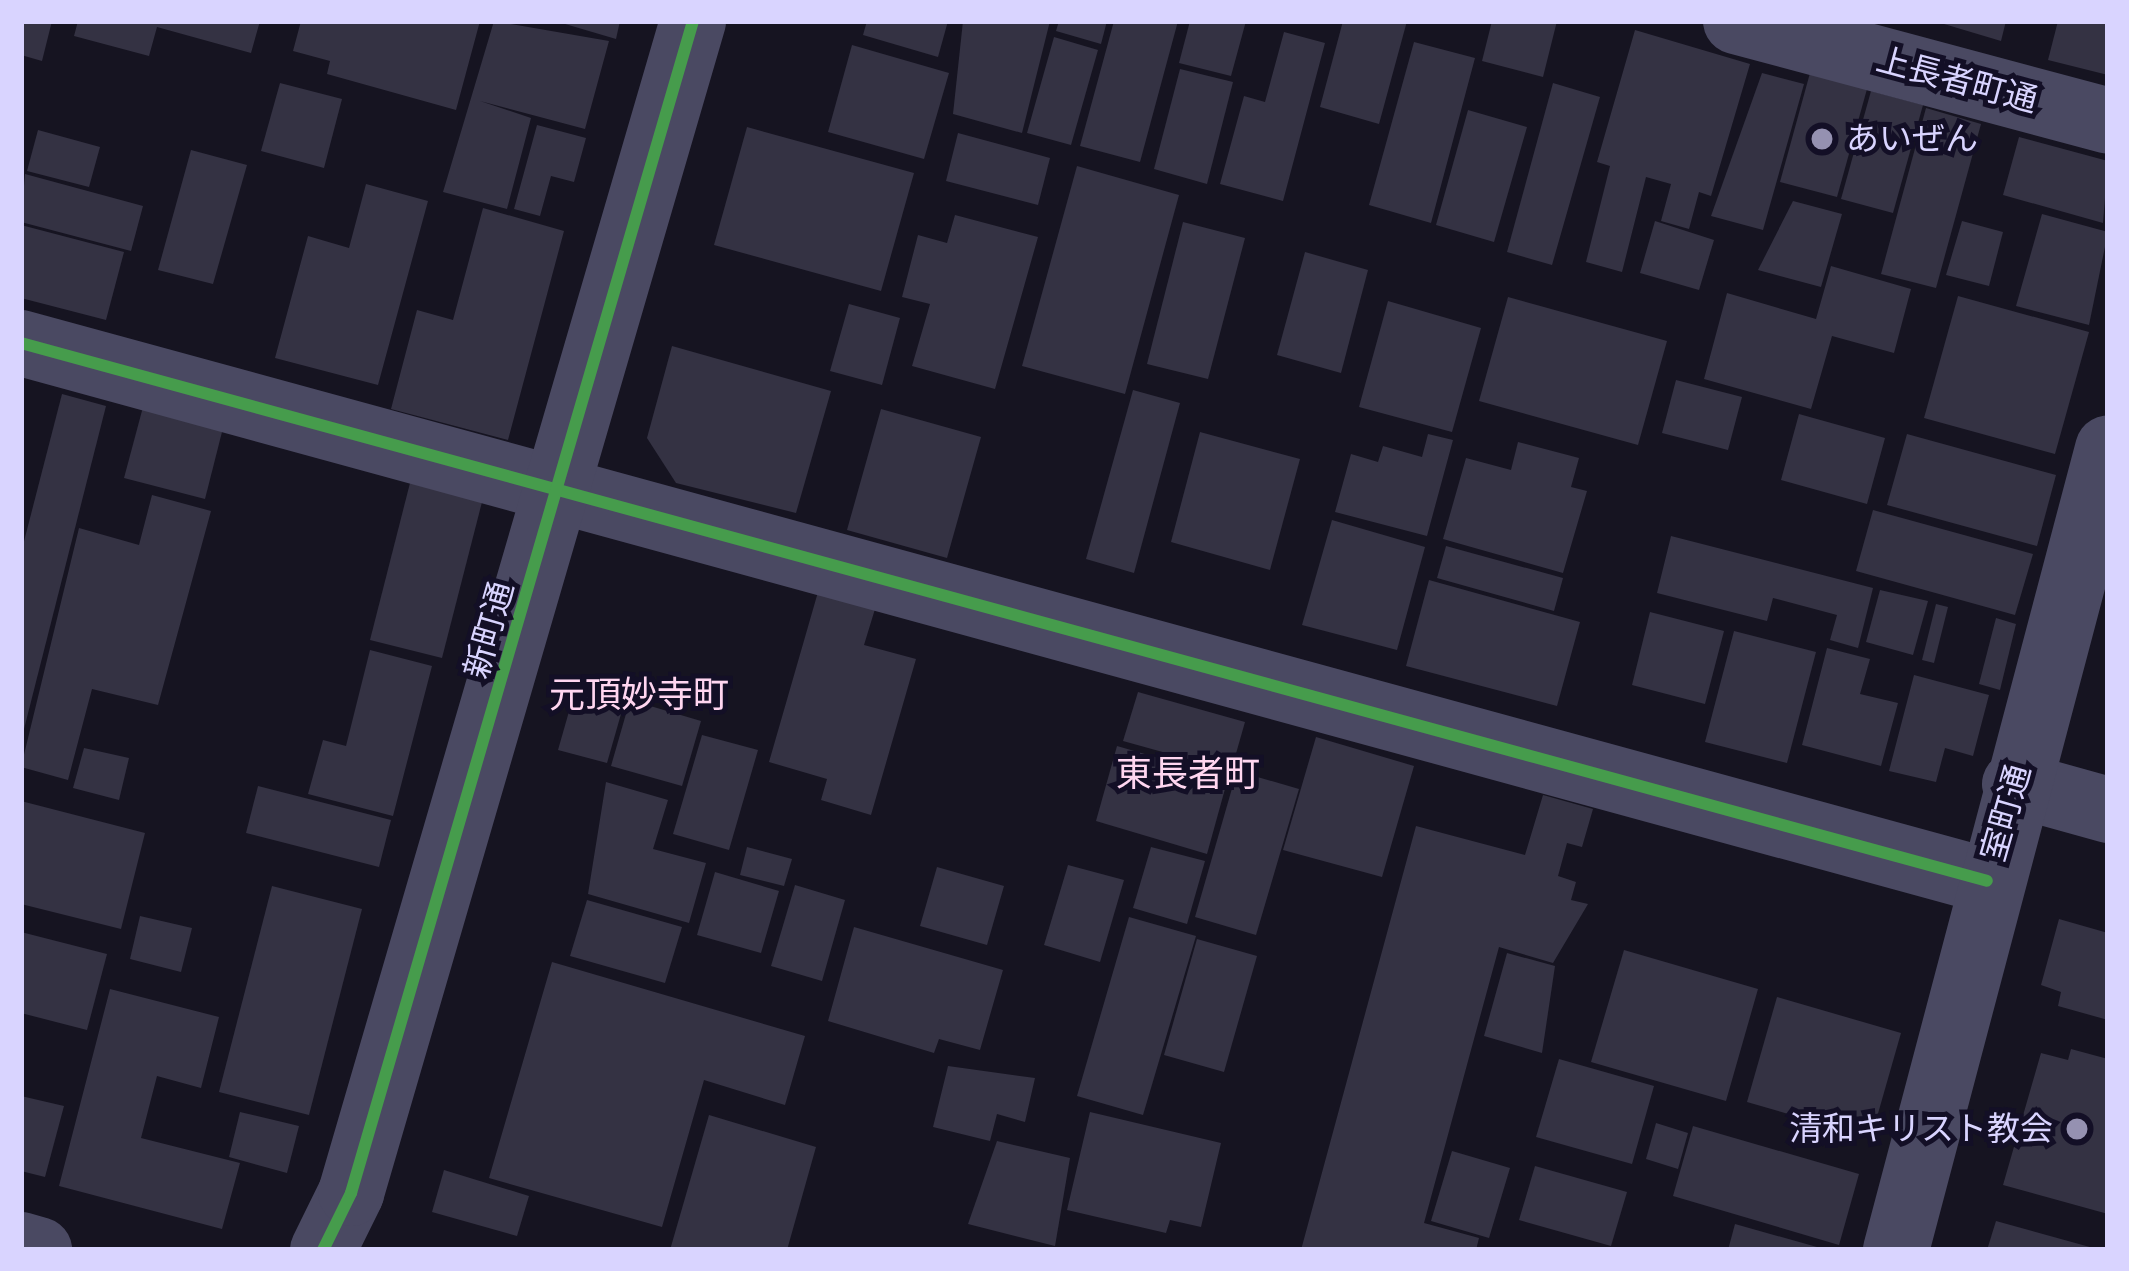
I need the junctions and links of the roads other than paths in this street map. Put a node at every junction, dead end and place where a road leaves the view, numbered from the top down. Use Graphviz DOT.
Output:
graph roads {
  1 [pos="693,21"];
  2 [pos="1736,21"];
  3 [pos="2108,121"];
  4 [pos="21,343"];
  5 [pos="2108,448"];
  6 [pos="556,498"];
  7 [pos="2014,784"];
  8 [pos="2108,809"];
  9 [pos="1988,881"];
  10 [pos="21,1245"];
  11 [pos="39,1250"];
  12 [pos="323,1250"];
  13 [pos="1896,1250"];
  1 -- 6 [label="street, 新町通"];
  2 -- 3 [label="street, 上長者町通"];
  4 -- 6 [label="street"];
  5 -- 7 [label="street, 室町通"];
  6 -- 9 [label="street"];
  6 -- 12 [label="street, 新町通"];
  7 -- 8 [label="street"];
  7 -- 9 [label="street, 室町通"];
  9 -- 13 [label="street, 室町通"];
  10 -- 11 [label="street"];
}
